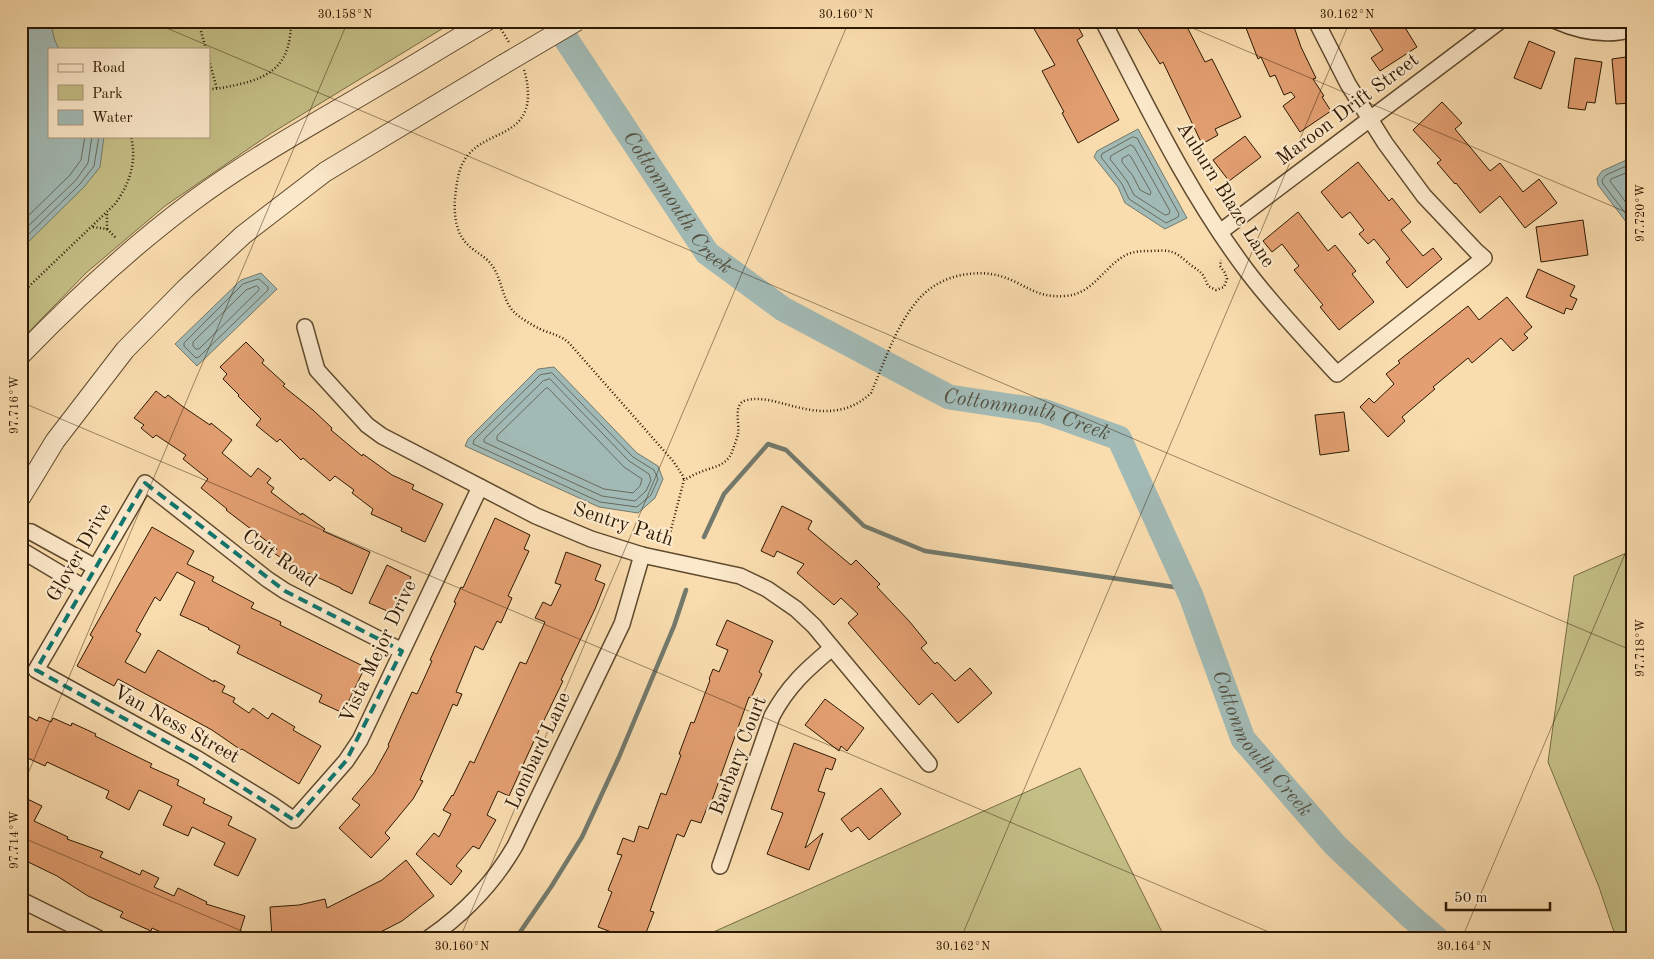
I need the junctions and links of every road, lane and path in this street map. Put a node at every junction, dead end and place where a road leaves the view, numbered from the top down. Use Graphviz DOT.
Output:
graph roads {
  1 [pos="198,21"];
  2 [pos="318,21"];
  3 [pos="576,21"];
  4 [pos="1102,21"];
  5 [pos="1316,21"];
  6 [pos="1500,21"];
  7 [pos="1556,21"];
  8 [pos="291,23"];
  9 [pos="487,24"];
  10 [pos="1633,29"];
  11 [pos="206,48"];
  12 [pos="512,59"];
  13 [pos="210,64"];
  14 [pos="210,89"];
  15 [pos="217,89"];
  16 [pos="1370,118"];
  17 [pos="131,138"];
  18 [pos="107,213"];
  19 [pos="92,227"];
  20 [pos="107,229"];
  21 [pos="1220,232"];
  22 [pos="116,238"];
  23 [pos="1222,258"];
  24 [pos="21,294"];
  25 [pos="305,327"];
  26 [pos="21,355"];
  27 [pos="684,480"];
  28 [pos="145,483"];
  29 [pos="480,487"];
  30 [pos="21,497"];
  31 [pos="21,531"];
  32 [pos="668,545"];
  33 [pos="21,550"];
  34 [pos="642,555"];
  35 [pos="95,567"];
  36 [pos="83,587"];
  37 [pos="832,648"];
  38 [pos="402,651"];
  39 [pos="36,670"];
  40 [pos="929,764"];
  41 [pos="294,820"];
  42 [pos="720,866"];
  43 [pos="21,900"];
  44 [pos="21,935"];
  45 [pos="28,938"];
  46 [pos="98,938"];
  47 [pos="429,938"];
  1 -- 11 [label="path"];
  2 -- 8 [label="path"];
  3 -- 12 [label="street, bridge"];
  4 -- 21 [label="street, Auburn Blaze Lane"];
  5 -- 16 [label="street"];
  6 -- 16 [label="street, Maroon Drift Street"];
  7 -- 10 [label="street"];
  8 -- 15 [label="path"];
  9 -- 12 [label="path"];
  9 -- 26 [label="street"];
  12 -- 27 [label="path"];
  12 -- 30 [label="street"];
  13 -- 15 [label="path"];
  14 -- 15 [label="path"];
  16 -- 21 [label="street, Maroon Drift Street"];
  16 -- 21 [label="street, Auburn Blaze Lane"];
  17 -- 18 [label="path"];
  18 -- 19 [label="path"];
  18 -- 20 [label="path"];
  19 -- 20 [label="path"];
  19 -- 24 [label="path"];
  20 -- 22 [label="path"];
  23 -- 27 [label="path"];
  25 -- 29 [label="street, Sentry Path"];
  27 -- 32 [label="path"];
  28 -- 35 [label="street, Glover Drive"];
  28 -- 38 [label="street, Coit Road"];
  29 -- 34 [label="street, Sentry Path"];
  29 -- 38 [label="street, Vista Mejor Drive"];
  31 -- 35 [label="street"];
  33 -- 36 [label="street"];
  34 -- 37 [label="street, Sentry Path"];
  34 -- 47 [label="street, Lombard Lane"];
  35 -- 36 [label="street, Glover Drive"];
  36 -- 39 [label="street, Glover Drive"];
  37 -- 40 [label="street, Sentry Path"];
  37 -- 42 [label="street, Barbary Court"];
  38 -- 41 [label="street, Vista Mejor Drive"];
  39 -- 41 [label="street, Van Ness Street"];
  43 -- 46 [label="street"];
  44 -- 45 [label="path"];
}
